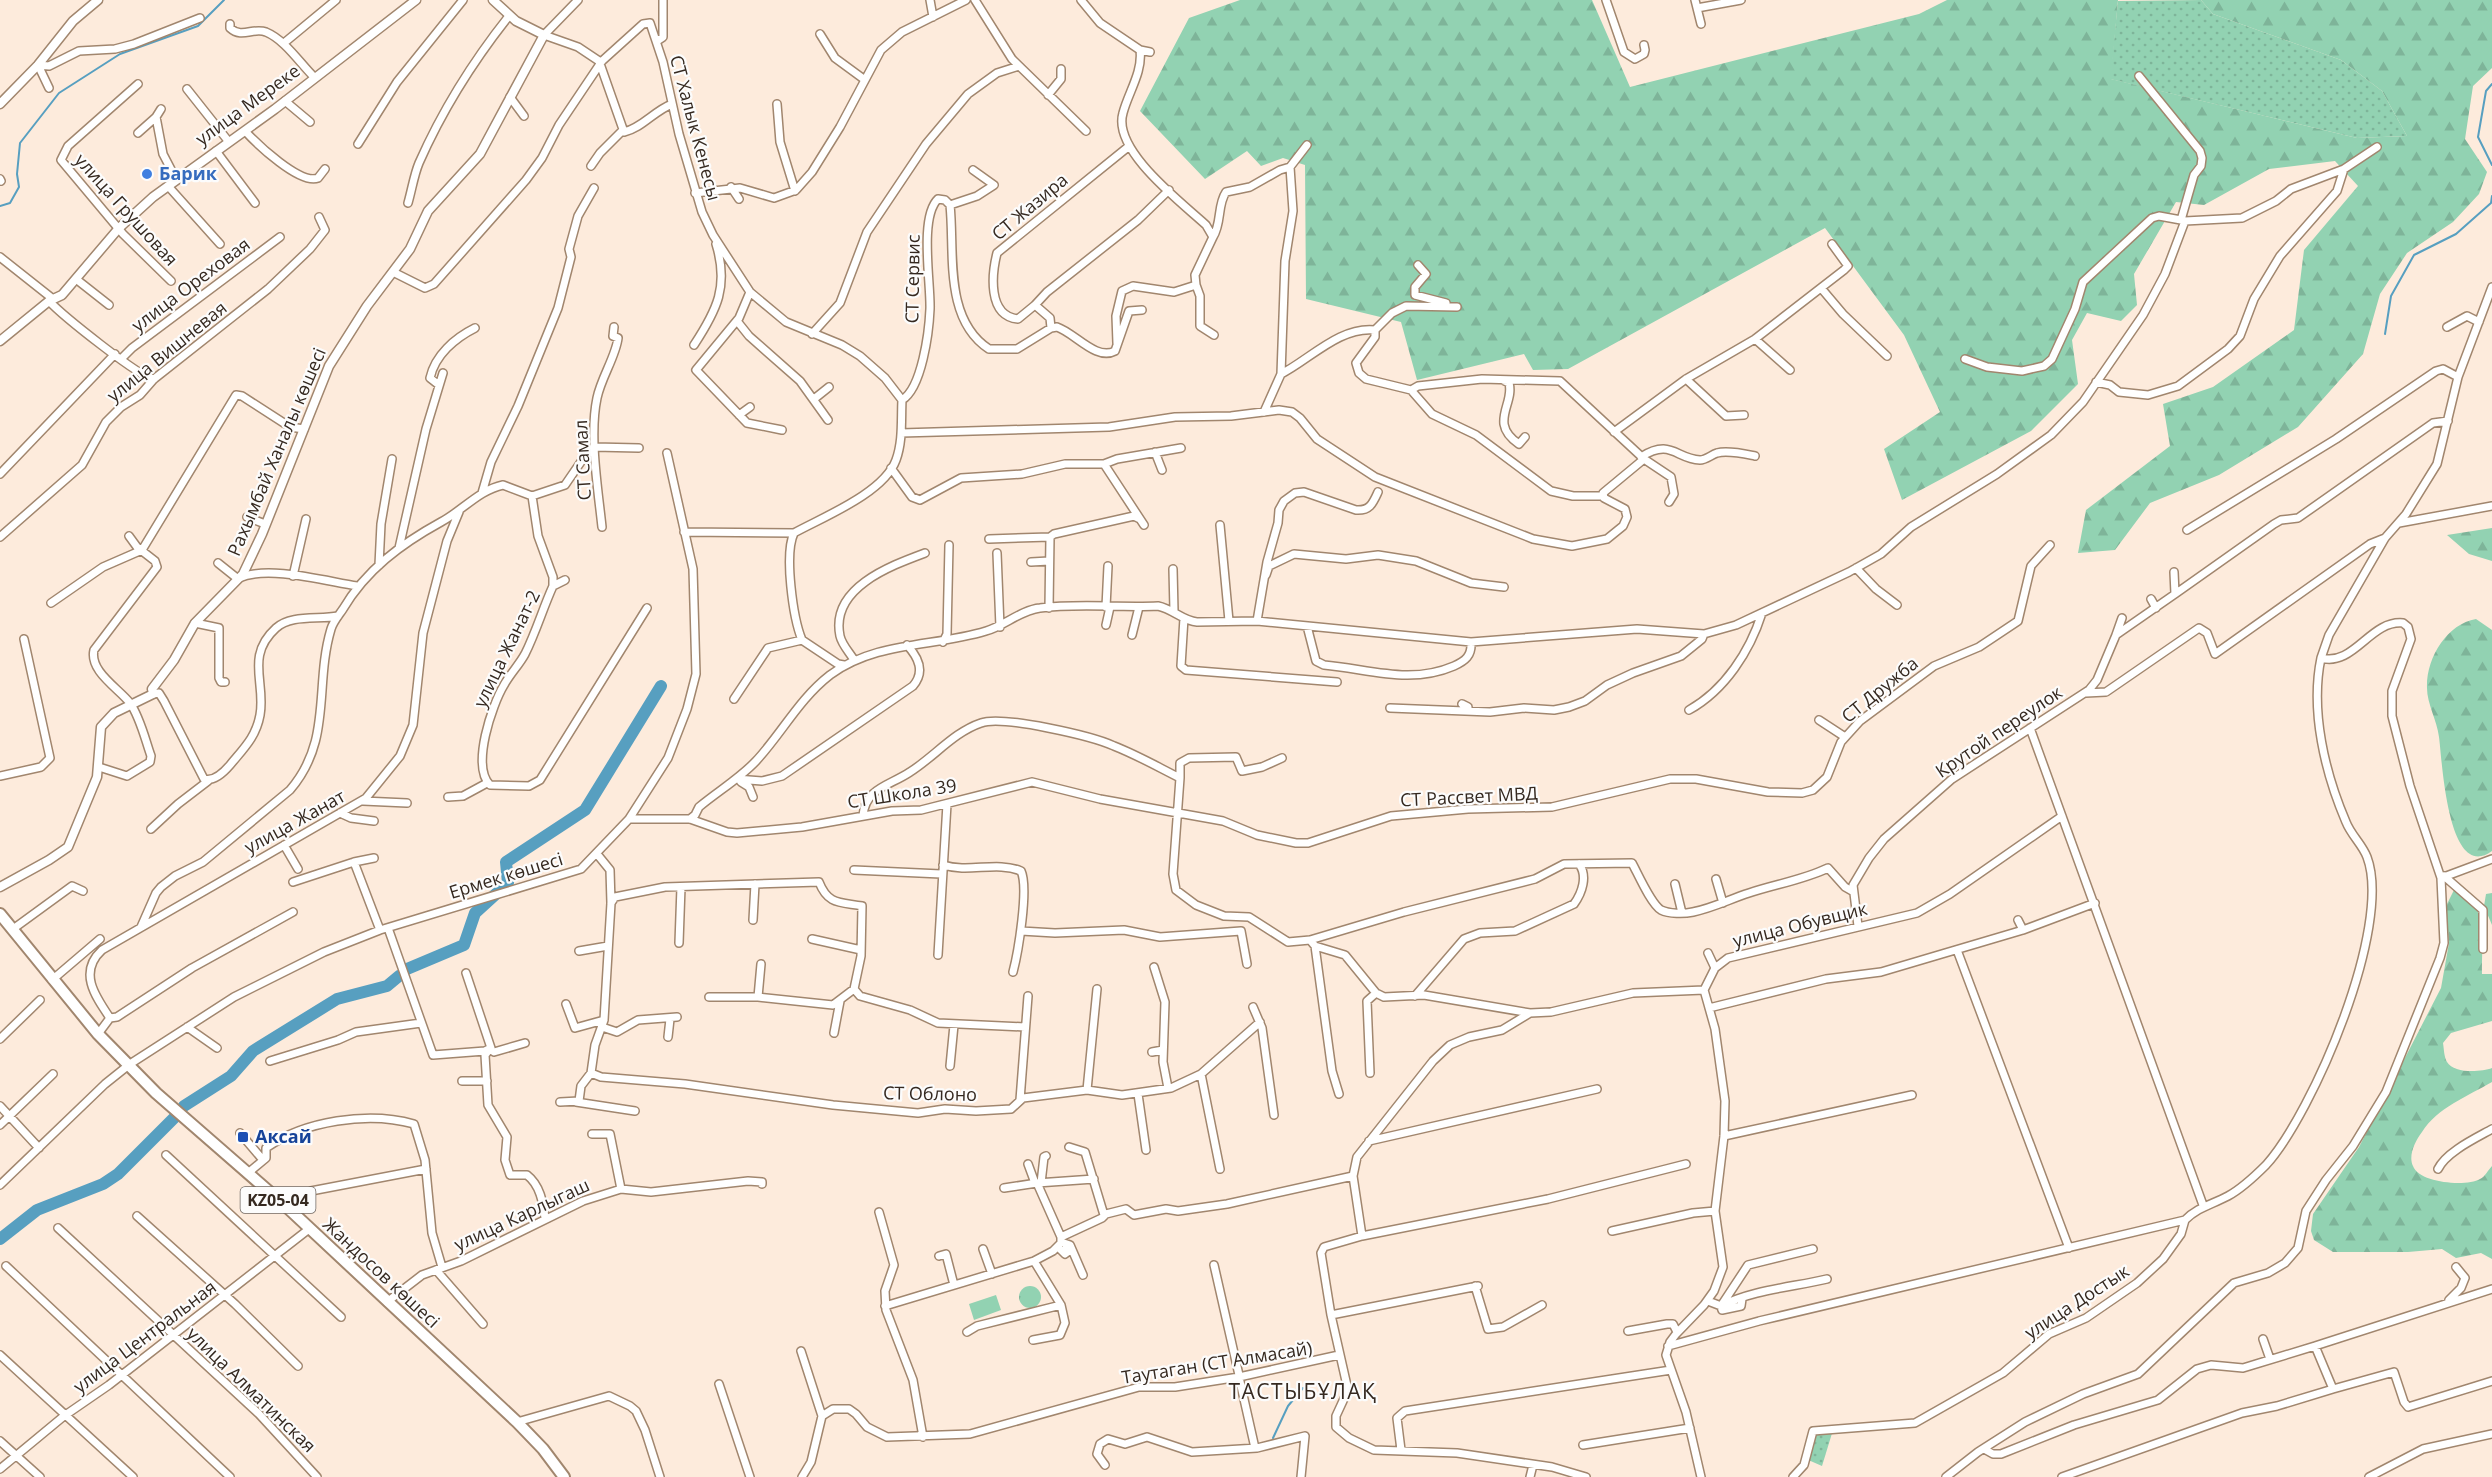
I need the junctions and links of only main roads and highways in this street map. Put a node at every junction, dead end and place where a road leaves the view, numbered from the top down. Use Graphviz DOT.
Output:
graph roads {
  1 [pos="1,918"];
  2 [pos="564,1477"];
  1 -- 2 [label="main road, Жандосов көшесі / KZ05-04"];
}
